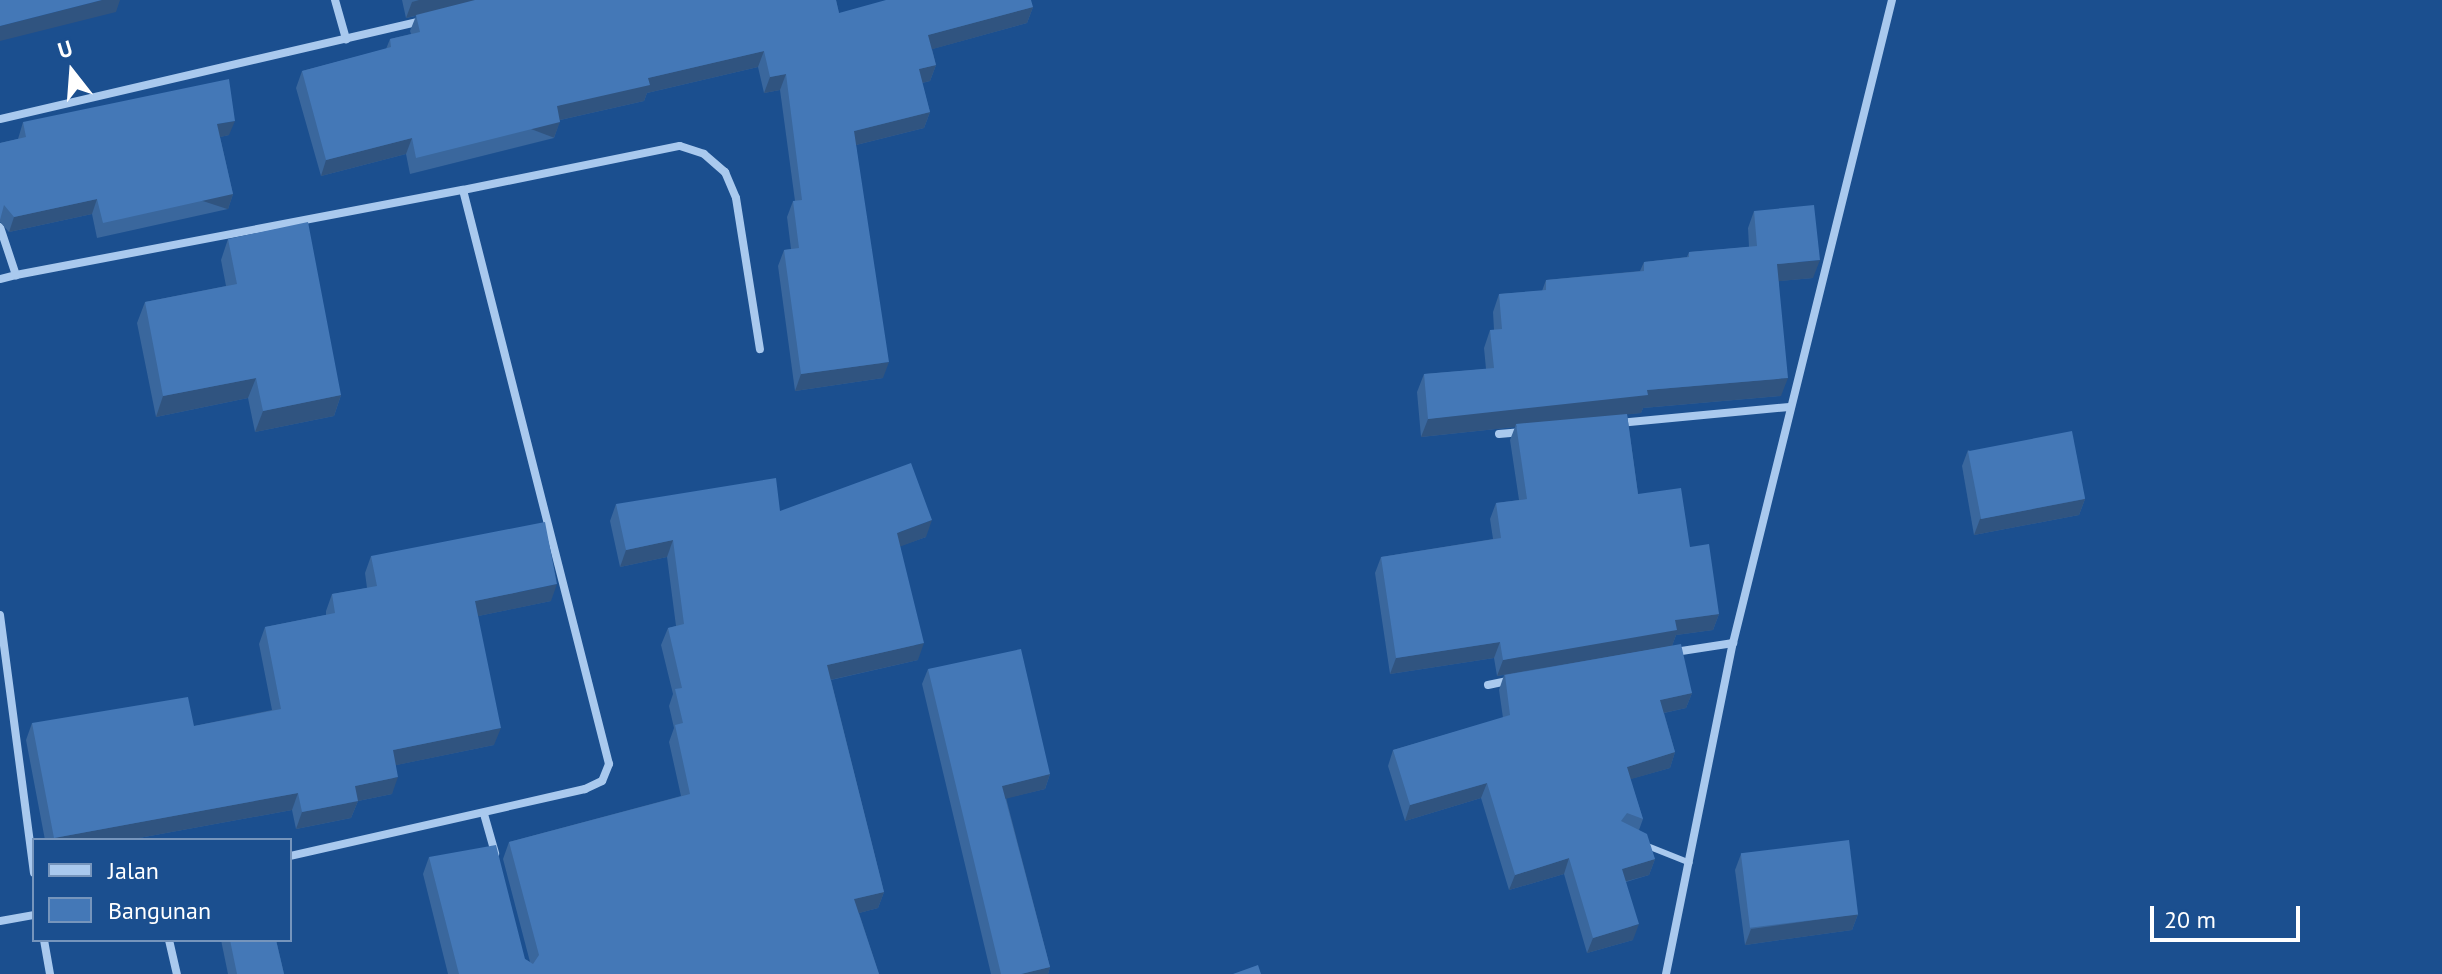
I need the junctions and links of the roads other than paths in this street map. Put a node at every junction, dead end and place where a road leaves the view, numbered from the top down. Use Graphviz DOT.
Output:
graph roads {
  1 [pos="335,0"];
  2 [pos="1892,0"];
  3 [pos="437,18"];
  4 [pos="346,39"];
  5 [pos="0,119"];
  6 [pos="463,190"];
  7 [pos="0,227"];
  8 [pos="16,275"];
  9 [pos="0,279"];
  10 [pos="760,349"];
  11 [pos="1789,407"];
  12 [pos="1606,424"];
  13 [pos="1529,432"];
  14 [pos="1499,434"];
  15 [pos="0,615"];
  16 [pos="1733,643"];
  17 [pos="1664,653"];
  18 [pos="1518,679"];
  19 [pos="1488,685"];
  20 [pos="484,814"];
  21 [pos="1635,841"];
  22 [pos="292,856"];
  23 [pos="32,858"];
  24 [pos="1690,863"];
  25 [pos="500,872"];
  26 [pos="32,915"];
  27 [pos="0,921"];
  28 [pos="44,942"];
  29 [pos="169,942"];
  30 [pos="50,974"];
  31 [pos="177,974"];
  32 [pos="1666,974"];
  1 -- 4 [label="street"];
  2 -- 11 [label="street"];
  3 -- 4 [label="street"];
  4 -- 5 [label="street"];
  6 -- 8 [label="street"];
  6 -- 10 [label="street"];
  6 -- 20 [label="street"];
  7 -- 8 [label="street"];
  8 -- 9 [label="street"];
  11 -- 12 [label="street"];
  11 -- 16 [label="street"];
  13 -- 14 [label="street"];
  15 -- 23 [label="street"];
  16 -- 17 [label="street"];
  16 -- 24 [label="street"];
  18 -- 19 [label="street"];
  20 -- 22 [label="street"];
  20 -- 25 [label="street"];
  21 -- 24 [label="lane"];
  24 -- 32 [label="street"];
  26 -- 27 [label="street"];
  28 -- 30 [label="street"];
  29 -- 31 [label="street"];
}
